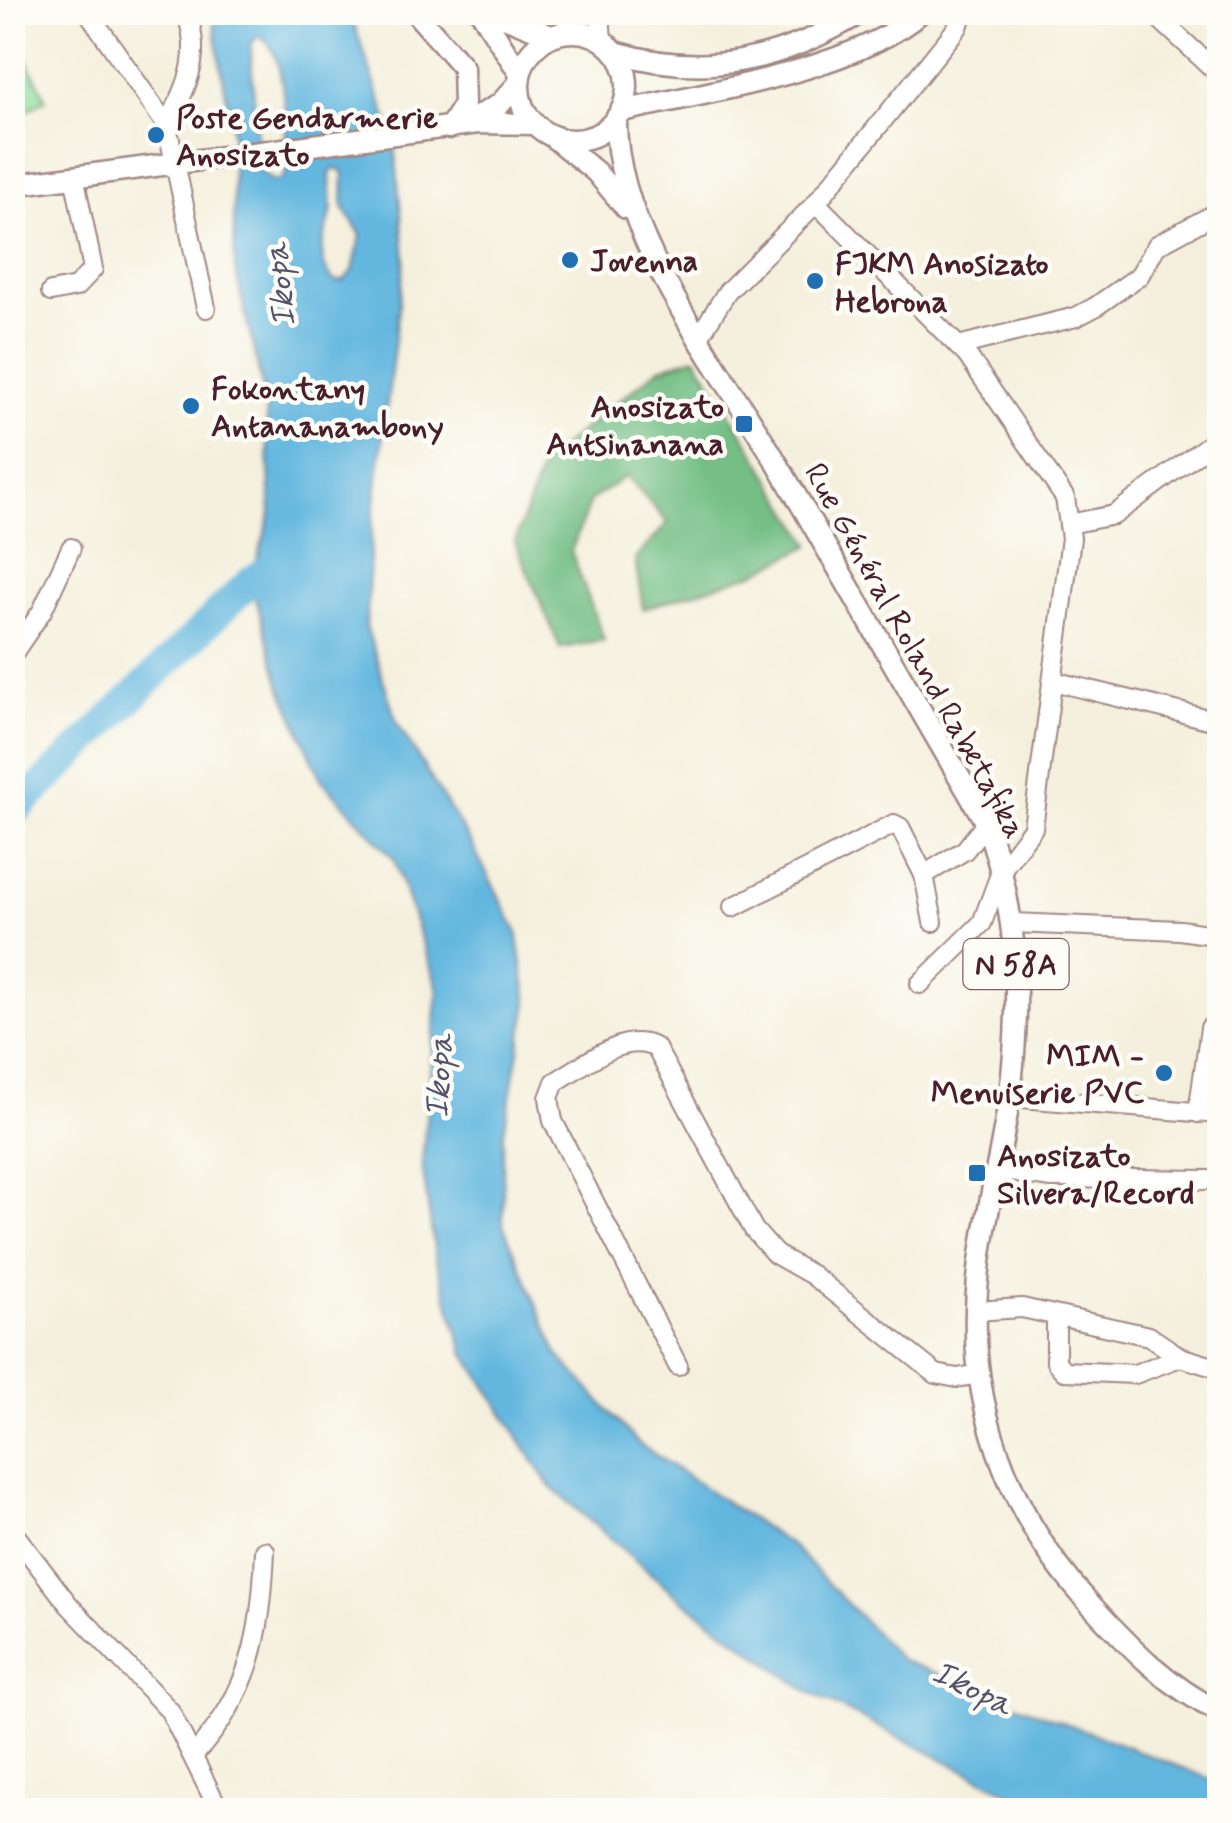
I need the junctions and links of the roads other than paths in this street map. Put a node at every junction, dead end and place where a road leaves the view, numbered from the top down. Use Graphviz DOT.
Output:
graph roads {
  1 [pos="88,12"];
  2 [pos="186,12"];
  3 [pos="415,12"];
  4 [pos="481,12"];
  5 [pos="492,12"];
  6 [pos="580,12"];
  7 [pos="600,12"];
  8 [pos="862,12"];
  9 [pos="921,12"];
  10 [pos="963,12"];
  11 [pos="1152,12"];
  12 [pos="839,26"];
  13 [pos="556,35"];
  14 [pos="609,46"];
  15 [pos="848,51"];
  16 [pos="1220,75"];
  17 [pos="519,79"];
  18 [pos="619,114"];
  19 [pos="166,126"];
  20 [pos="449,128"];
  21 [pos="541,130"];
  22 [pos="184,161"];
  23 [pos="74,176"];
  24 [pos="12,185"];
  25 [pos="816,203"];
  26 [pos="1220,211"];
  27 [pos="635,219"];
  28 [pos="51,292"];
  29 [pos="206,308"];
  30 [pos="700,338"];
  31 [pos="958,346"];
  32 [pos="1220,432"];
  33 [pos="1069,524"];
  34 [pos="70,548"];
  35 [pos="12,655"];
  36 [pos="1053,680"];
  37 [pos="1220,722"];
  38 [pos="986,824"];
  39 [pos="1002,869"];
  40 [pos="924,874"];
  41 [pos="733,907"];
  42 [pos="933,922"];
  43 [pos="1013,922"];
  44 [pos="1220,936"];
  45 [pos="920,984"];
  46 [pos="1220,1022"];
  47 [pos="1009,1096"];
  48 [pos="1198,1113"];
  49 [pos="1220,1114"];
  50 [pos="996,1170"];
  51 [pos="1209,1180"];
  52 [pos="976,1311"];
  53 [pos="1056,1316"];
  54 [pos="1180,1357"];
  55 [pos="678,1366"];
  56 [pos="1220,1369"];
  57 [pos="980,1374"];
  58 [pos="12,1532"];
  59 [pos="265,1551"];
  60 [pos="1220,1712"];
  61 [pos="194,1755"];
  62 [pos="220,1810"];
  1 -- 19 [label="street"];
  2 -- 19 [label="street"];
  3 -- 20 [label="main road"];
  4 -- 17 [label="main road"];
  5 -- 13 [label="main road"];
  6 -- 13 [label="street"];
  7 -- 14 [label="street"];
  8 -- 12 [label="main road"];
  9 -- 15 [label="main road"];
  10 -- 25 [label="street"];
  11 -- 16 [label="street"];
  12 -- 14 [label="main road"];
  12 -- 15 [label="street"];
  13 -- 14 [label="main road"];
  13 -- 17 [label="main road"];
  14 -- 18 [label="main road"];
  15 -- 18 [label="main road"];
  17 -- 20 [label="main road"];
  17 -- 21 [label="main road"];
  18 -- 21 [label="main road"];
  18 -- 27 [label="main road"];
  19 -- 22 [label="street"];
  20 -- 21 [label="main road"];
  20 -- 22 [label="main road"];
  21 -- 27 [label="main road"];
  22 -- 23 [label="main road"];
  22 -- 29 [label="street"];
  23 -- 24 [label="main road"];
  23 -- 28 [label="street"];
  25 -- 30 [label="street"];
  25 -- 31 [label="street"];
  26 -- 31 [label="street"];
  27 -- 30 [label="main road, Rue Général Roland Rabetafika / N 58A"];
  30 -- 38 [label="main road, Rue Général Roland Rabetafika / N 58A"];
  31 -- 33 [label="street"];
  32 -- 33 [label="street"];
  33 -- 36 [label="street"];
  34 -- 35 [label="street"];
  36 -- 37 [label="street"];
  36 -- 39 [label="street"];
  38 -- 39 [label="main road, Rue Général Roland Rabetafika / N 58A"];
  38 -- 40 [label="street"];
  39 -- 43 [label="main road, Rue Général Roland Rabetafika / N 58A"];
  39 -- 45 [label="street"];
  40 -- 41 [label="street"];
  40 -- 42 [label="street"];
  43 -- 44 [label="street"];
  43 -- 47 [label="main road, Rue Général Roland Rabetafika / N 58A"];
  46 -- 48 [label="street"];
  47 -- 48 [label="street"];
  47 -- 50 [label="main road, Rue Général Roland Rabetafika / N 58A"];
  48 -- 49 [label="street"];
  50 -- 51 [label="street"];
  50 -- 52 [label="main road, Rue Général Roland Rabetafika / N 58A"];
  52 -- 53 [label="street"];
  52 -- 57 [label="main road, Rue Général Roland Rabetafika / N 58A"];
  53 -- 54 [label="street"];
  53 -- 54 [label="street"];
  54 -- 56 [label="street"];
  55 -- 57 [label="street"];
  57 -- 60 [label="main road, Rue Général Roland Rabetafika / N 58A"];
  58 -- 61 [label="street"];
  59 -- 61 [label="street"];
  61 -- 62 [label="street"];
}
